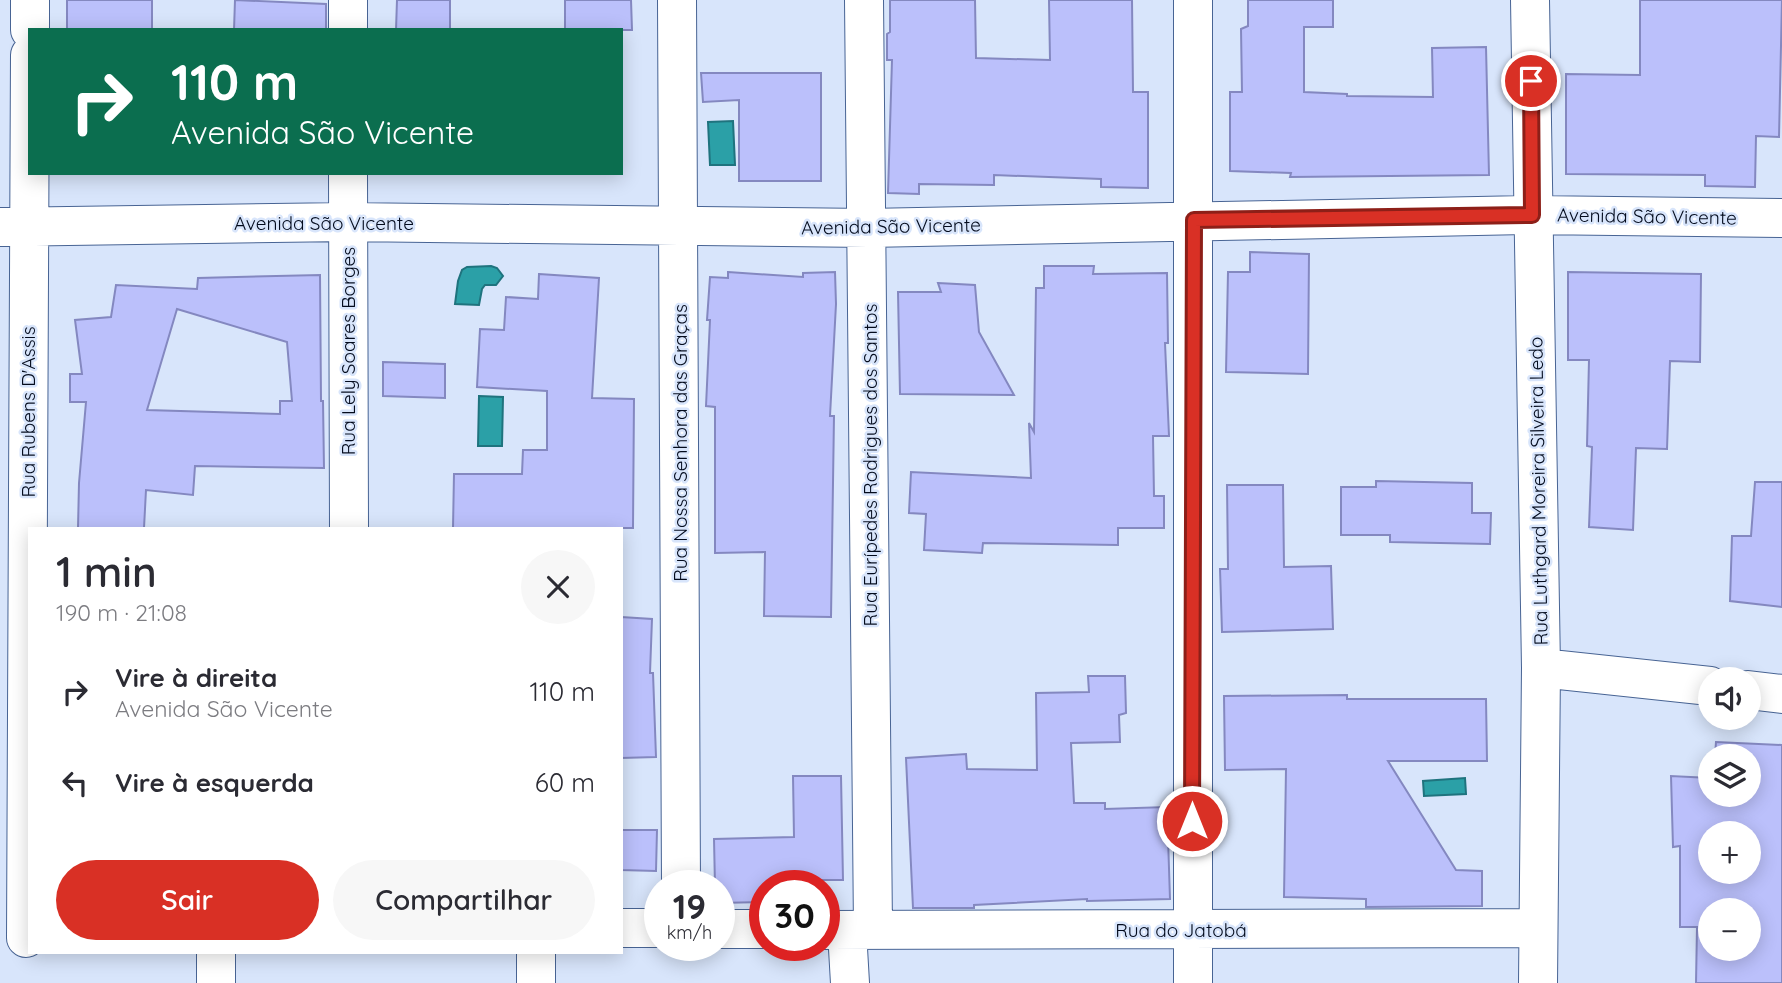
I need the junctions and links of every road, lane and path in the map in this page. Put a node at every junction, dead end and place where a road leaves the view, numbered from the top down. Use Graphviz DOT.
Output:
graph roads {
  1 [pos="30,0"];
  2 [pos="348,0"];
  3 [pos="677,0"];
  4 [pos="864,0"];
  5 [pos="1193,0"];
  6 [pos="1530,0"];
  7 [pos="30,28"];
  8 [pos="348,28"];
  9 [pos="28,78"];
  10 [pos="348,175"];
  11 [pos="1532,215"];
  12 [pos="1782,218"];
  13 [pos="1194,220"];
  14 [pos="347,222"];
  15 [pos="679,226"];
  16 [pos="15,227"];
  17 [pos="868,228"];
  18 [pos="349,527"];
  19 [pos="1541,668"];
  20 [pos="1698,685"];
  21 [pos="1761,692"];
  22 [pos="1782,694"];
  23 [pos="681,870"];
  24 [pos="623,928"];
  25 [pos="644,928"];
  26 [pos="1538,928"];
  27 [pos="848,930"];
  28 [pos="1192,930"];
  29 [pos="19,938"];
  30 [pos="216,954"];
  31 [pos="536,954"];
  32 [pos="216,983"];
  33 [pos="537,983"];
  34 [pos="850,983"];
  35 [pos="1193,983"];
  36 [pos="1538,983"];
  1 -- 7 [label="street"];
  2 -- 8 [label="street"];
  3 -- 15 [label="street, Rua Nossa Senhora das Graças"];
  4 -- 17 [label="street, Rua Eurípedes Rodrigues dos Santos"];
  5 -- 13 [label="street"];
  6 -- 11 [label="street, Rua Luthgard Moreira Silveira Ledo"];
  9 -- 16 [label="street, Rua Rubens D'Assis"];
  10 -- 14 [label="street, Rua Lely Soares Borges"];
  11 -- 12 [label="street, Avenida São Vicente"];
  11 -- 13 [label="street, Avenida São Vicente"];
  11 -- 19 [label="street, Rua Luthgard Moreira Silveira Ledo"];
  13 -- 17 [label="street, Avenida São Vicente"];
  13 -- 28 [label="street"];
  14 -- 15 [label="street, Avenida São Vicente"];
  14 -- 16 [label="street, Avenida São Vicente"];
  14 -- 18 [label="street, Rua Lely Soares Borges"];
  15 -- 17 [label="street, Avenida São Vicente"];
  15 -- 23 [label="street, Rua Nossa Senhora das Graças"];
  16 -- 29 [label="street, Rua Rubens D'Assis"];
  17 -- 27 [label="street, Rua Eurípedes Rodrigues dos Santos"];
  19 -- 20 [label="street"];
  19 -- 26 [label="street, Rua Luthgard Moreira Silveira Ledo"];
  21 -- 22 [label="street"];
  24 -- 25 [label="street"];
  26 -- 28 [label="street, Rua do Jatobá"];
  26 -- 36 [label="street, Rua Luthgard Moreira Silveira Ledo"];
  27 -- 28 [label="street, Rua do Jatobá"];
  27 -- 34 [label="street, Rua Eurípedes Rodrigues dos Santos"];
  28 -- 35 [label="street"];
  30 -- 32 [label="street"];
  31 -- 33 [label="street"];
}
